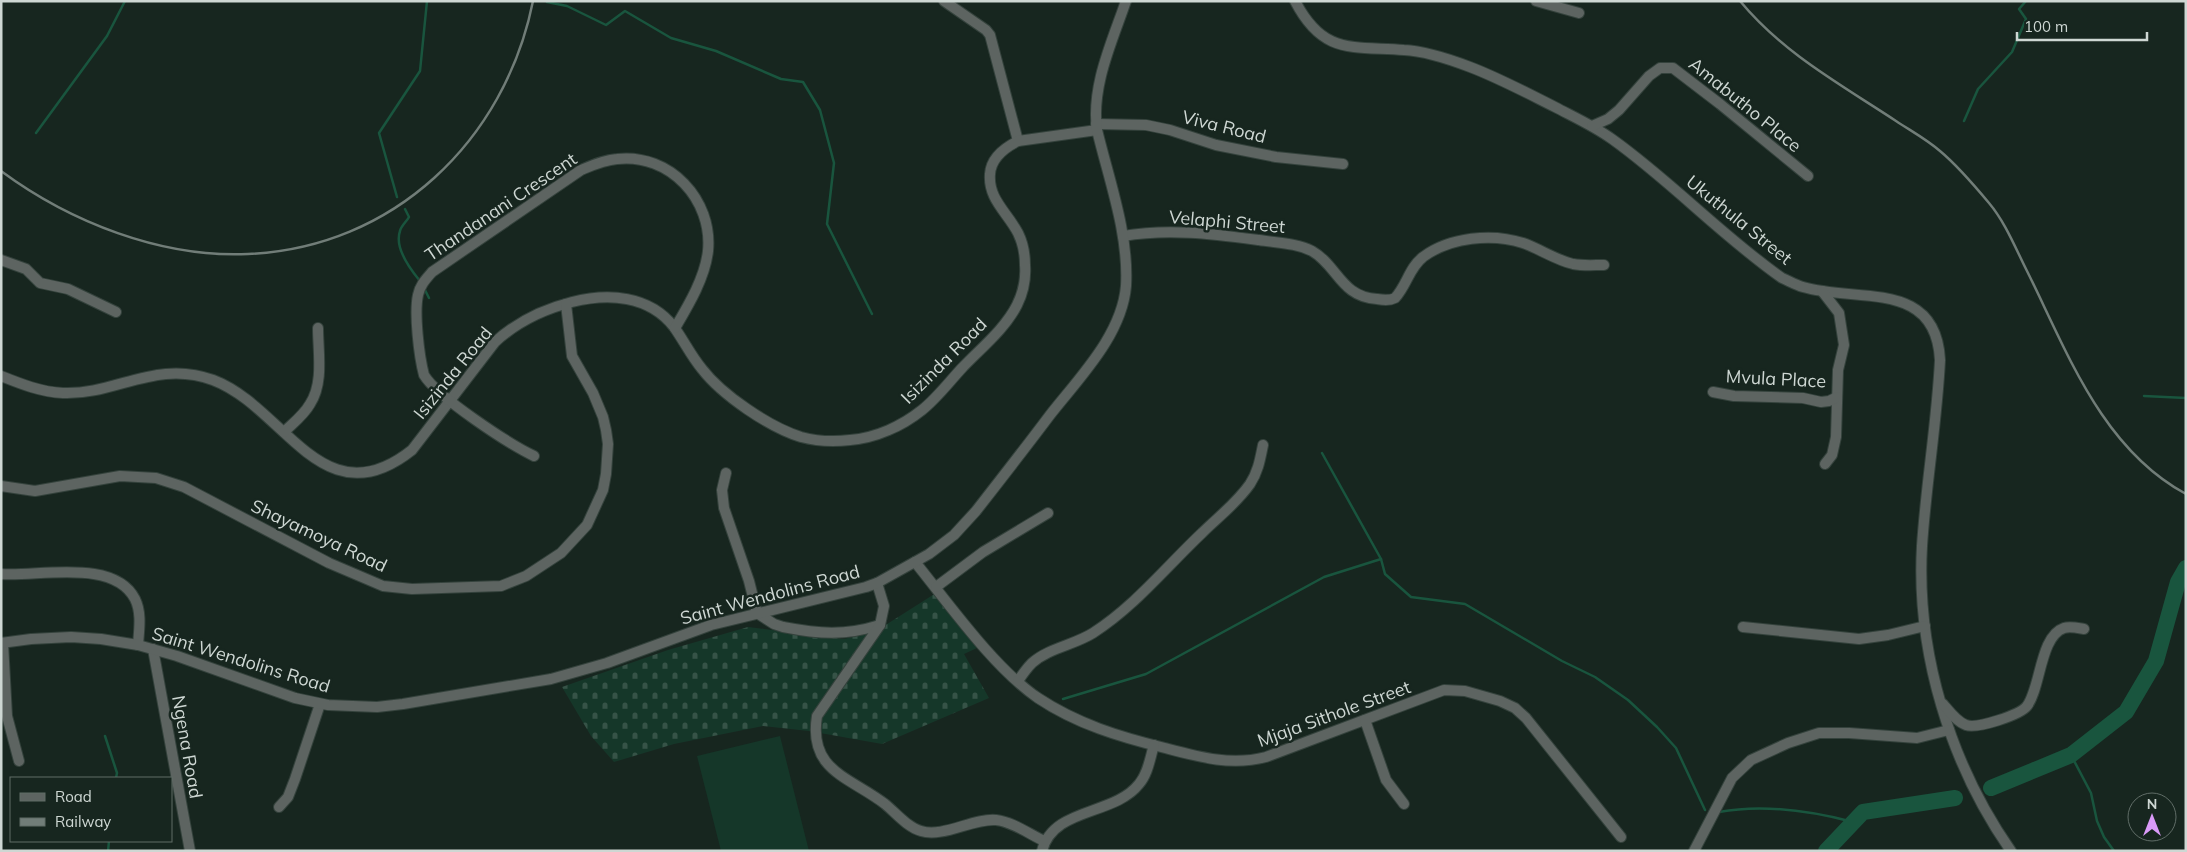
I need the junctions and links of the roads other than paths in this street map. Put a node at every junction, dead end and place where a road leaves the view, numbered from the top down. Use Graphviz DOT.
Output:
graph roads {
  1 [pos="944,1"];
  2 [pos="1126,1"];
  3 [pos="1295,1"];
  4 [pos="1536,1"];
  5 [pos="1579,13"];
  6 [pos="1592,126"];
  7 [pos="1096,127"];
  8 [pos="1018,141"];
  9 [pos="1343,164"];
  10 [pos="1808,176"];
  11 [pos="1123,236"];
  12 [pos="1,260"];
  13 [pos="1604,265"];
  14 [pos="1822,291"];
  15 [pos="566,304"];
  16 [pos="116,312"];
  17 [pos="318,328"];
  18 [pos="675,328"];
  19 [pos="1,376"];
  20 [pos="1713,392"];
  21 [pos="1837,397"];
  22 [pos="450,400"];
  23 [pos="284,432"];
  24 [pos="1263,445"];
  25 [pos="534,456"];
  26 [pos="1825,464"];
  27 [pos="726,473"];
  28 [pos="1,486"];
  29 [pos="1048,513"];
  30 [pos="915,562"];
  31 [pos="1,574"];
  32 [pos="877,583"];
  33 [pos="936,587"];
  34 [pos="757,613"];
  35 [pos="880,625"];
  36 [pos="1925,626"];
  37 [pos="1743,627"];
  38 [pos="2084,629"];
  39 [pos="2,643"];
  40 [pos="138,645"];
  41 [pos="153,649"];
  42 [pos="1018,681"];
  43 [pos="1941,701"];
  44 [pos="320,704"];
  45 [pos="1366,720"];
  46 [pos="1950,730"];
  47 [pos="1154,745"];
  48 [pos="19,761"];
  49 [pos="1404,804"];
  50 [pos="279,807"];
  51 [pos="1621,837"];
  52 [pos="1043,846"];
  53 [pos="190,851"];
  54 [pos="1694,851"];
  55 [pos="2011,851"];
  1 -- 8 [label="street"];
  2 -- 7 [label="street, Saint Wendolins Road"];
  3 -- 6 [label="street, Ukuthula Street"];
  4 -- 5 [label="street"];
  6 -- 10 [label="street, Amabutho Place"];
  6 -- 14 [label="street, Ukuthula Street"];
  7 -- 8 [label="street, Isizinda Road"];
  7 -- 9 [label="street, Viva Road"];
  7 -- 11 [label="street, Saint Wendolins Road"];
  8 -- 18 [label="street, Isizinda Road"];
  11 -- 13 [label="street, Velaphi Street"];
  11 -- 30 [label="street, Saint Wendolins Road"];
  12 -- 16 [label="street"];
  14 -- 21 [label="street"];
  14 -- 36 [label="street, Ukuthula Street"];
  15 -- 18 [label="street, Isizinda Road"];
  15 -- 22 [label="street, Isizinda Road"];
  15 -- 28 [label="street, Shayamoya Road"];
  17 -- 23 [label="street"];
  18 -- 22 [label="street, Thandanani Crescent"];
  19 -- 23 [label="street, Isizinda Road"];
  20 -- 21 [label="street, Mvula Place"];
  21 -- 26 [label="street"];
  22 -- 23 [label="street, Isizinda Road"];
  22 -- 25 [label="street, Thandanani Crescent"];
  24 -- 42 [label="street"];
  27 -- 34 [label="street"];
  29 -- 33 [label="street"];
  30 -- 32 [label="street, Saint Wendolins Road"];
  30 -- 33 [label="street, Mjaja Sithole Street"];
  31 -- 40 [label="street"];
  32 -- 34 [label="street, Saint Wendolins Road"];
  32 -- 35 [label="street"];
  33 -- 42 [label="street, Mjaja Sithole Street"];
  34 -- 35 [label="street"];
  34 -- 44 [label="street, Saint Wendolins Road"];
  35 -- 52 [label="street"];
  36 -- 37 [label="street"];
  36 -- 43 [label="street, Ukuthula Street"];
  38 -- 43 [label="street"];
  39 -- 40 [label="street, Saint Wendolins Road"];
  39 -- 48 [label="street"];
  40 -- 41 [label="street, Saint Wendolins Road"];
  41 -- 44 [label="street, Saint Wendolins Road"];
  41 -- 53 [label="street, Ngena Road"];
  42 -- 47 [label="street, Mjaja Sithole Street"];
  43 -- 46 [label="street, Ukuthula Street"];
  44 -- 50 [label="street"];
  45 -- 47 [label="street, Mjaja Sithole Street"];
  45 -- 49 [label="street"];
  45 -- 51 [label="street, Mjaja Sithole Street"];
  46 -- 54 [label="street"];
  46 -- 55 [label="street, Ukuthula Street"];
  47 -- 52 [label="street"];
}
